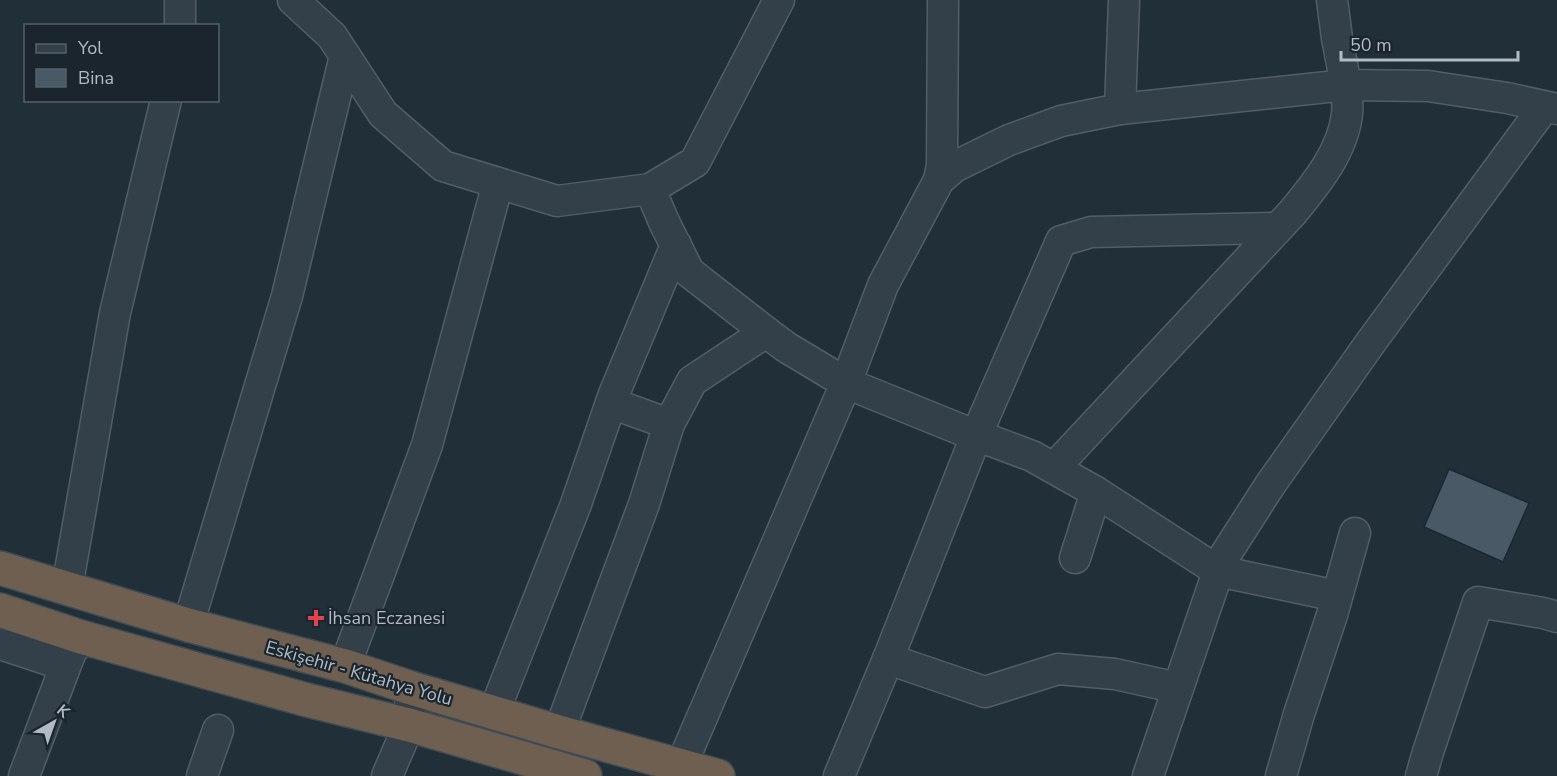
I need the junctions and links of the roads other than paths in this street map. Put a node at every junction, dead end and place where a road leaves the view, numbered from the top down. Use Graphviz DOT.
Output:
graph roads {
  1 [pos="180,0"];
  2 [pos="293,0"];
  3 [pos="779,0"];
  4 [pos="943,0"];
  5 [pos="1124,0"];
  6 [pos="1332,0"];
  7 [pos="180,24"];
  8 [pos="345,56"];
  9 [pos="1346,85"];
  10 [pos="166,102"];
  11 [pos="1550,108"];
  12 [pos="1120,109"];
  13 [pos="939,180"];
  14 [pos="498,183"];
  15 [pos="650,189"];
  16 [pos="1277,228"];
  17 [pos="676,245"];
  18 [pos="766,332"];
  19 [pos="846,384"];
  20 [pos="611,403"];
  21 [pos="669,424"];
  22 [pos="976,435"];
  23 [pos="1055,467"];
  24 [pos="1096,492"];
  25 [pos="1355,533"];
  26 [pos="1075,558"];
  27 [pos="0,568"];
  28 [pos="1218,571"];
  29 [pos="67,588"];
  30 [pos="1337,596"];
  31 [pos="0,610"];
  32 [pos="1557,617"];
  33 [pos="188,625"];
  34 [pos="0,644"];
  35 [pos="75,645"];
  36 [pos="888,659"];
  37 [pos="345,666"];
  38 [pos="411,688"];
  39 [pos="1178,688"];
  40 [pos="494,712"];
  41 [pos="409,724"];
  42 [pos="218,730"];
  43 [pos="559,732"];
  44 [pos="681,766"];
  45 [pos="24,776"];
  46 [pos="202,776"];
  47 [pos="387,776"];
  48 [pos="585,776"];
  49 [pos="718,776"];
  50 [pos="839,776"];
  51 [pos="1148,776"];
  52 [pos="1281,776"];
  53 [pos="1421,776"];
  1 -- 7 [label="street"];
  2 -- 8 [label="street"];
  3 -- 15 [label="street"];
  4 -- 13 [label="street"];
  5 -- 12 [label="street"];
  6 -- 9 [label="street"];
  8 -- 14 [label="street"];
  8 -- 33 [label="street"];
  9 -- 11 [label="street"];
  9 -- 12 [label="street"];
  9 -- 16 [label="street"];
  10 -- 29 [label="street"];
  11 -- 28 [label="street"];
  12 -- 13 [label="street"];
  13 -- 19 [label="street"];
  14 -- 15 [label="street"];
  14 -- 37 [label="street"];
  15 -- 17 [label="street"];
  16 -- 22 [label="street"];
  16 -- 23 [label="street"];
  17 -- 18 [label="street"];
  17 -- 20 [label="street"];
  18 -- 19 [label="street"];
  18 -- 21 [label="street"];
  19 -- 22 [label="street"];
  19 -- 44 [label="street"];
  20 -- 21 [label="street"];
  20 -- 40 [label="street"];
  21 -- 43 [label="street"];
  22 -- 23 [label="street"];
  22 -- 36 [label="street"];
  23 -- 24 [label="street"];
  24 -- 26 [label="street"];
  24 -- 28 [label="street"];
  25 -- 30 [label="street"];
  27 -- 29 [label="highway, Eskişehir - Kütahya Yolu"];
  28 -- 30 [label="street"];
  28 -- 39 [label="street"];
  29 -- 33 [label="highway, Eskişehir - Kütahya Yolu"];
  30 -- 52 [label="street"];
  31 -- 35 [label="highway, Eskişehir - Kütahya Yolu"];
  32 -- 53 [label="street"];
  33 -- 37 [label="highway, Eskişehir - Kütahya Yolu"];
  34 -- 35 [label="street"];
  35 -- 41 [label="highway, Eskişehir - Kütahya Yolu"];
  35 -- 45 [label="street"];
  36 -- 39 [label="street"];
  36 -- 50 [label="street"];
  37 -- 38 [label="highway, Eskişehir - Kütahya Yolu"];
  38 -- 40 [label="highway, Eskişehir - Kütahya Yolu"];
  38 -- 41 [label="street"];
  39 -- 51 [label="street"];
  40 -- 43 [label="highway, Eskişehir - Kütahya Yolu"];
  41 -- 47 [label="street"];
  41 -- 48 [label="highway, Eskişehir - Kütahya Yolu"];
  42 -- 46 [label="street"];
  43 -- 44 [label="highway, Eskişehir - Kütahya Yolu"];
  44 -- 49 [label="highway, Eskişehir - Kütahya Yolu"];
}
